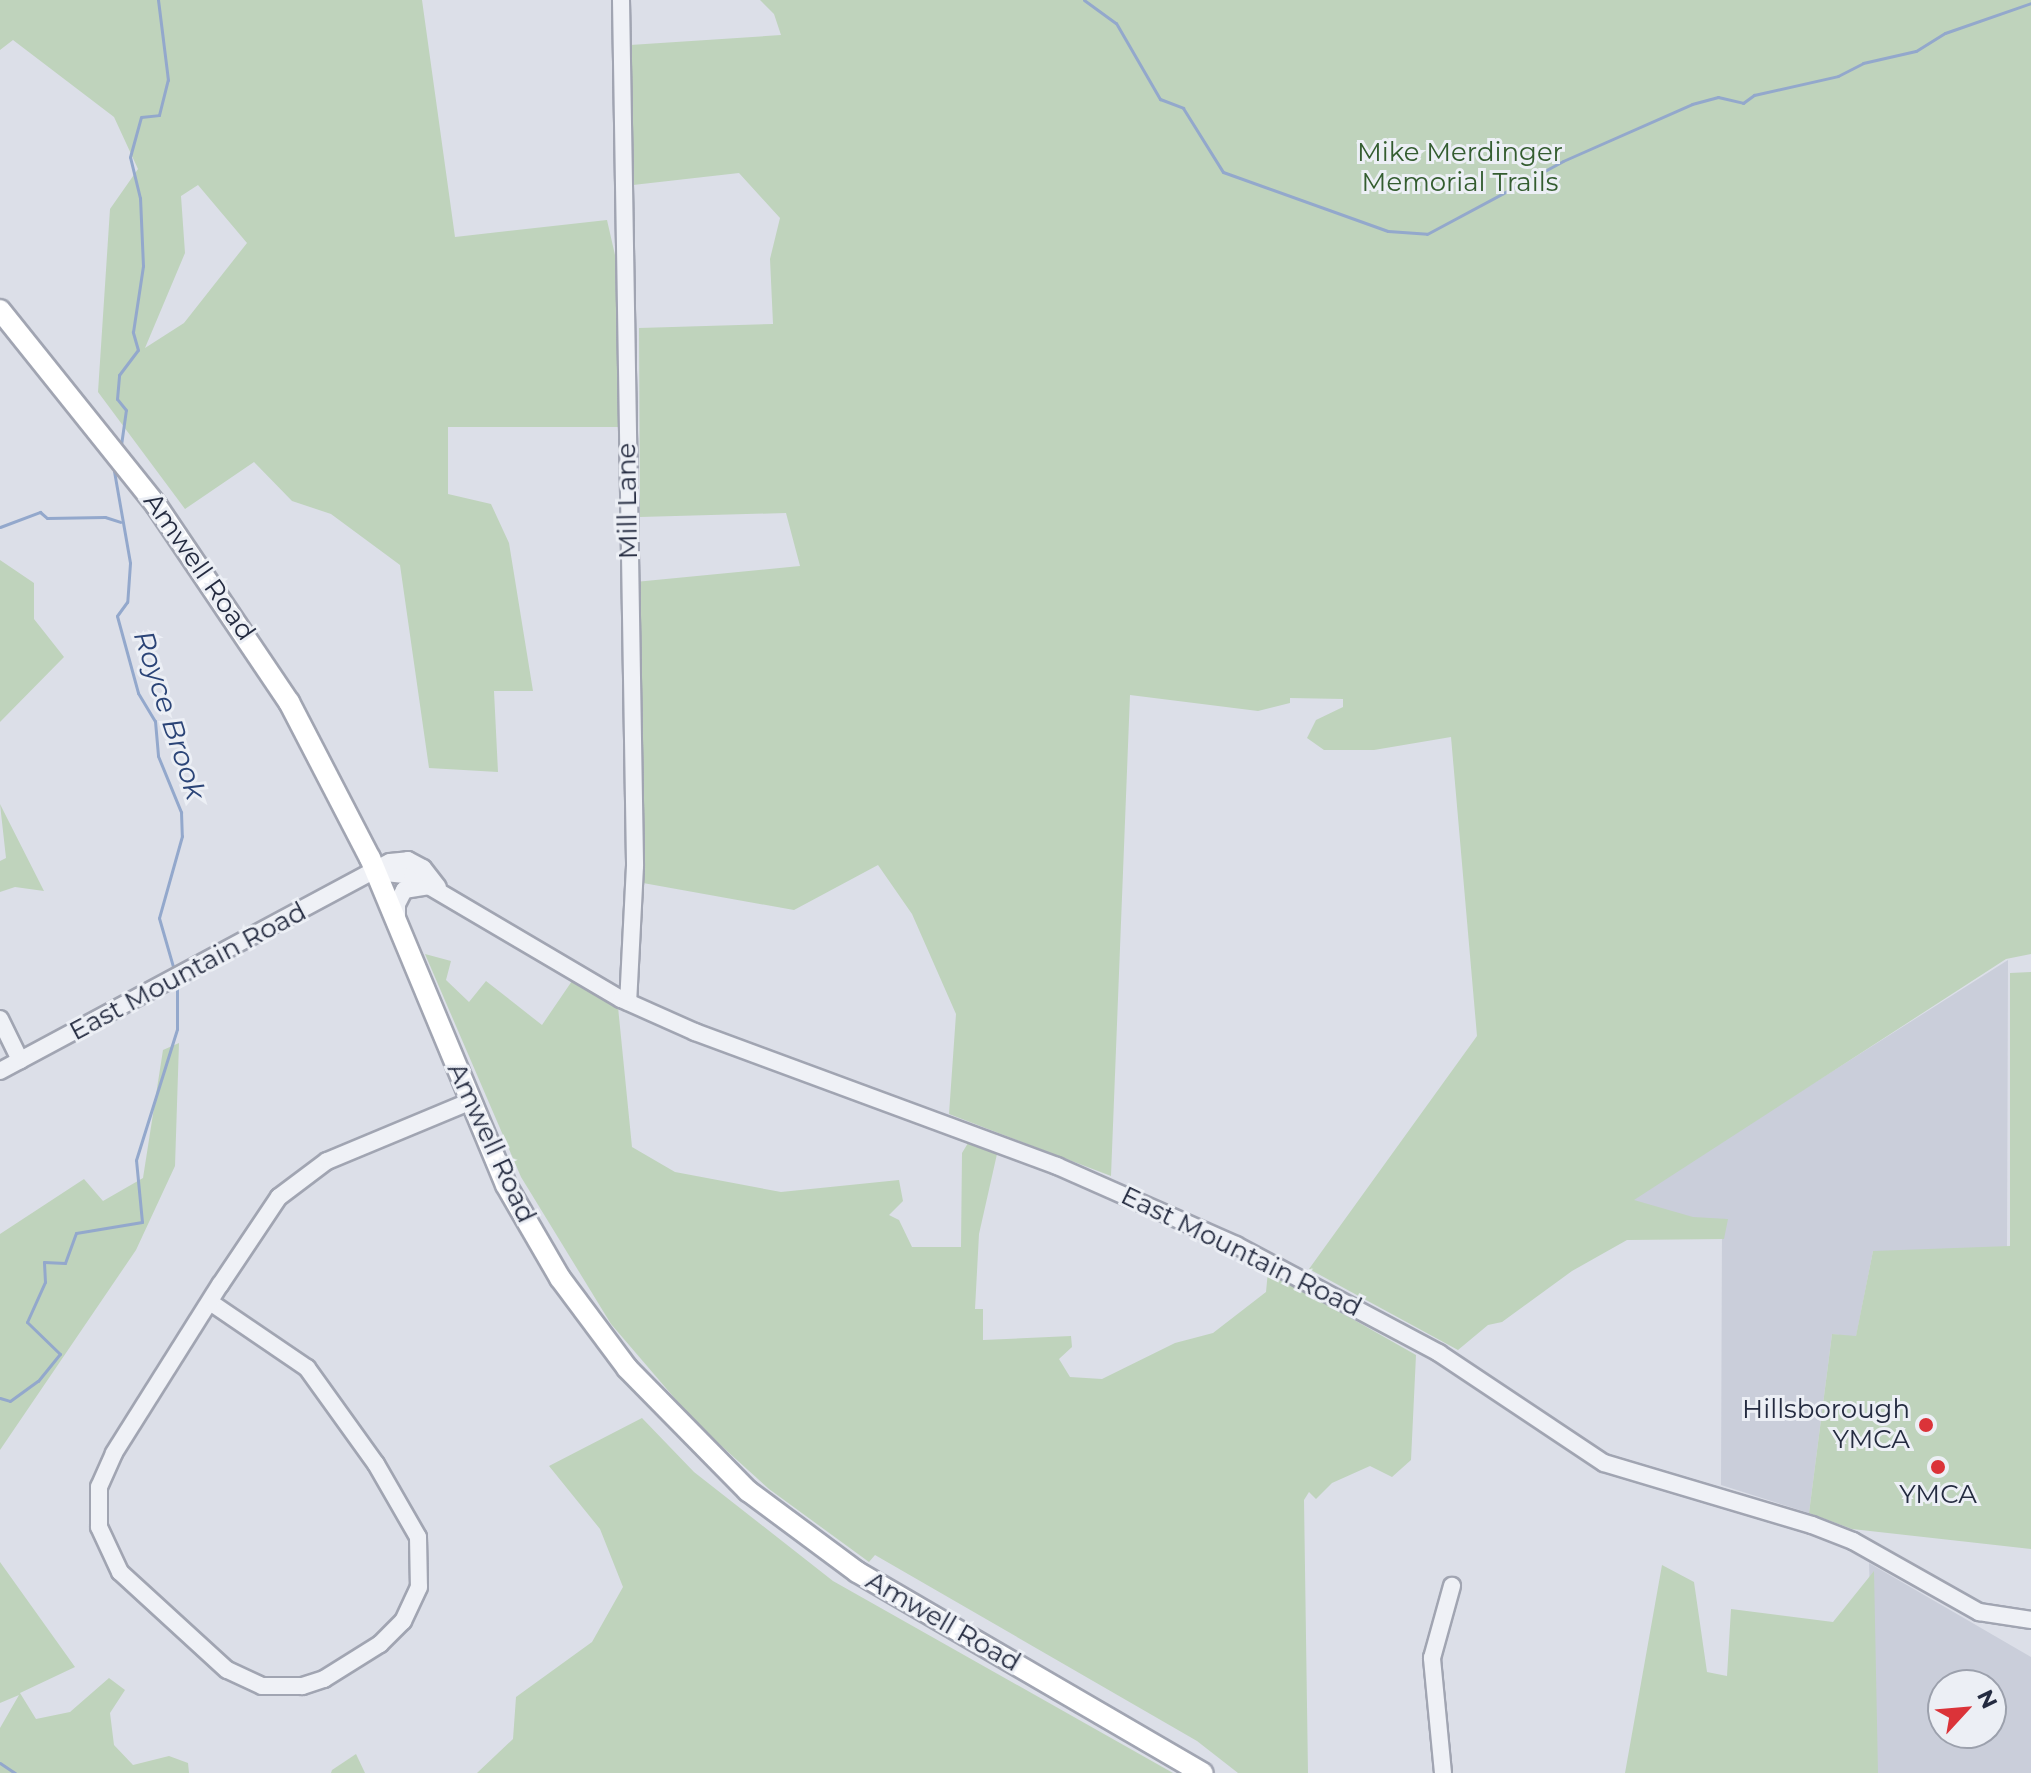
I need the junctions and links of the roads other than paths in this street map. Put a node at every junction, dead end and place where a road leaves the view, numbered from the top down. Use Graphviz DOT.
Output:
graph roads {
  1 [pos="621,0"];
  2 [pos="0,310"];
  3 [pos="376,872"];
  4 [pos="435,888"];
  5 [pos="397,925"];
  6 [pos="628,1002"];
  7 [pos="0,1019"];
  8 [pos="20,1060"];
  9 [pos="0,1071"];
  10 [pos="469,1102"];
  11 [pos="210,1302"];
  12 [pos="1452,1586"];
  13 [pos="2031,1620"];
  14 [pos="1203,1773"];
  15 [pos="1443,1773"];
  1 -- 6 [label="street, Mill Lane"];
  2 -- 3 [label="main road, Amwell Road"];
  3 -- 4 [label="street, East Mountain Road"];
  3 -- 5 [label="main road, Amwell Road"];
  3 -- 8 [label="street, East Mountain Road"];
  4 -- 5 [label="street"];
  4 -- 6 [label="street, East Mountain Road"];
  5 -- 10 [label="main road, Amwell Road"];
  6 -- 13 [label="street, East Mountain Road"];
  7 -- 8 [label="street"];
  8 -- 9 [label="street, East Mountain Road"];
  10 -- 11 [label="street"];
  10 -- 14 [label="main road, Amwell Road"];
  11 -- 11 [label="street"];
  12 -- 15 [label="street"];
}
